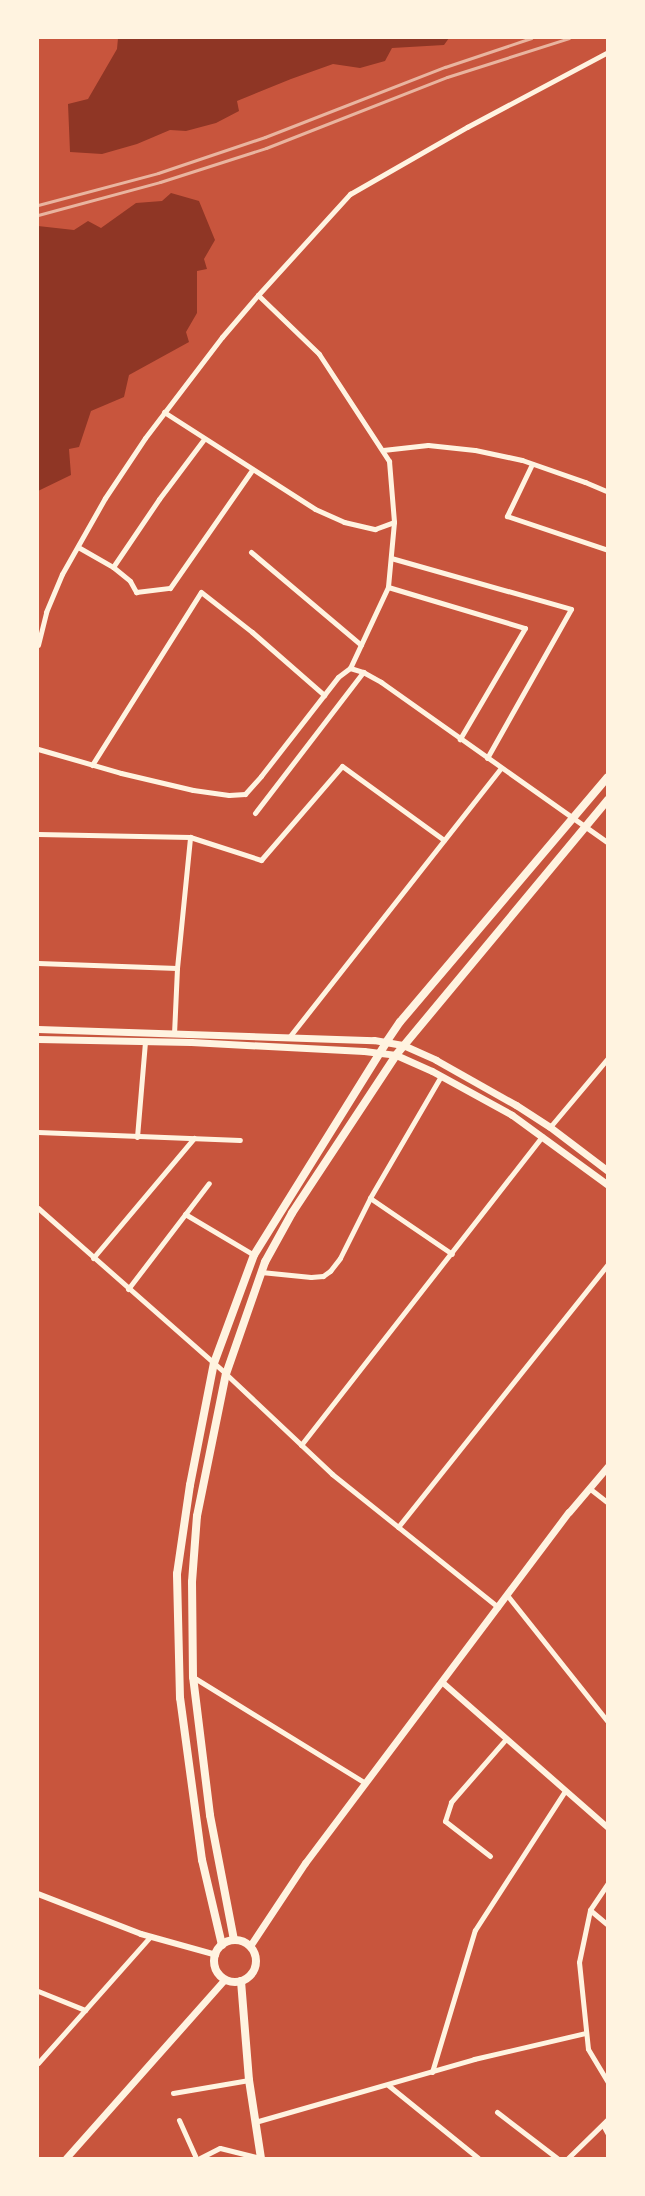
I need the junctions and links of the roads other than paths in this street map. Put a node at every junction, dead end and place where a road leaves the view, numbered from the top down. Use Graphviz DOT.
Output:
graph roads {
  1 [pos="608,52"];
  2 [pos="258,295"];
  3 [pos="164,412"];
  4 [pos="204,439"];
  5 [pos="383,450"];
  6 [pos="532,464"];
  7 [pos="252,470"];
  8 [pos="608,492"];
  9 [pos="394,522"];
  10 [pos="78,547"];
  11 [pos="608,550"];
  12 [pos="250,552"];
  13 [pos="391,558"];
  14 [pos="113,568"];
  15 [pos="388,587"];
  16 [pos="38,645"];
  17 [pos="361,645"];
  18 [pos="350,668"];
  19 [pos="363,672"];
  20 [pos="324,695"];
  21 [pos="460,738"];
  22 [pos="38,749"];
  23 [pos="486,758"];
  24 [pos="92,765"];
  25 [pos="501,768"];
  26 [pos="608,777"];
  27 [pos="608,800"];
  28 [pos="256,813"];
  29 [pos="573,818"];
  30 [pos="585,827"];
  31 [pos="38,834"];
  32 [pos="190,837"];
  33 [pos="444,840"];
  34 [pos="608,843"];
  35 [pos="38,963"];
  36 [pos="177,968"];
  37 [pos="38,1029"];
  38 [pos="174,1034"];
  39 [pos="290,1036"];
  40 [pos="38,1039"];
  41 [pos="145,1041"];
  42 [pos="386,1041"];
  43 [pos="402,1045"];
  44 [pos="380,1052"];
  45 [pos="396,1055"];
  46 [pos="608,1058"];
  47 [pos="441,1076"];
  48 [pos="550,1128"];
  49 [pos="38,1132"];
  50 [pos="542,1136"];
  51 [pos="137,1137"];
  52 [pos="194,1138"];
  53 [pos="240,1140"];
  54 [pos="608,1171"];
  55 [pos="209,1183"];
  56 [pos="608,1185"];
  57 [pos="370,1198"];
  58 [pos="38,1208"];
  59 [pos="185,1214"];
  60 [pos="452,1254"];
  61 [pos="254,1255"];
  62 [pos="93,1258"];
  63 [pos="608,1264"];
  64 [pos="260,1272"];
  65 [pos="128,1289"];
  66 [pos="214,1363"];
  67 [pos="226,1374"];
  68 [pos="301,1445"];
  69 [pos="608,1466"];
  70 [pos="589,1488"];
  71 [pos="608,1503"];
  72 [pos="398,1527"];
  73 [pos="507,1595"];
  74 [pos="498,1606"];
  75 [pos="193,1677"];
  76 [pos="442,1682"];
  77 [pos="608,1722"];
  78 [pos="506,1739"];
  79 [pos="365,1783"];
  80 [pos="565,1791"];
  81 [pos="608,1828"];
  82 [pos="490,1856"];
  83 [pos="608,1883"];
  84 [pos="38,1894"];
  85 [pos="590,1910"];
  86 [pos="608,1926"];
  87 [pos="150,1937"];
  88 [pos="234,1940"];
  89 [pos="222,1945"];
  90 [pos="250,1946"];
  91 [pos="216,1955"];
  92 [pos="225,1979"];
  93 [pos="241,1980"];
  94 [pos="38,1991"];
  95 [pos="85,2010"];
  96 [pos="586,2033"];
  97 [pos="38,2063"];
  98 [pos="432,2072"];
  99 [pos="249,2080"];
  100 [pos="608,2082"];
  101 [pos="388,2085"];
  102 [pos="173,2093"];
  103 [pos="497,2112"];
  104 [pos="608,2119"];
  105 [pos="179,2120"];
  106 [pos="255,2122"];
  107 [pos="603,2124"];
  108 [pos="608,2134"];
  109 [pos="66,2158"];
  110 [pos="198,2158"];
  111 [pos="261,2158"];
  112 [pos="478,2158"];
  113 [pos="557,2158"];
  114 [pos="568,2158"];
  1 -- 2 [label="street"];
  2 -- 3 [label="street"];
  2 -- 5 [label="street"];
  3 -- 4 [label="street"];
  3 -- 10 [label="street"];
  4 -- 7 [label="street"];
  4 -- 14 [label="street"];
  5 -- 6 [label="street"];
  5 -- 9 [label="street"];
  6 -- 8 [label="street"];
  6 -- 11 [label="street"];
  7 -- 9 [label="street"];
  7 -- 14 [label="street"];
  9 -- 13 [label="street"];
  10 -- 14 [label="street"];
  10 -- 16 [label="street"];
  12 -- 17 [label="street"];
  13 -- 15 [label="street"];
  13 -- 23 [label="street"];
  15 -- 17 [label="street"];
  15 -- 21 [label="street"];
  17 -- 18 [label="street"];
  18 -- 19 [label="street"];
  18 -- 20 [label="street"];
  19 -- 21 [label="street"];
  19 -- 28 [label="street"];
  20 -- 24 [label="street"];
  20 -- 24 [label="street"];
  21 -- 23 [label="street"];
  22 -- 24 [label="street"];
  23 -- 25 [label="street"];
  25 -- 29 [label="street"];
  25 -- 33 [label="street"];
  26 -- 29 [label="main road"];
  27 -- 30 [label="main road"];
  29 -- 30 [label="street"];
  29 -- 42 [label="main road"];
  30 -- 34 [label="street"];
  30 -- 43 [label="main road"];
  31 -- 32 [label="street"];
  32 -- 33 [label="street"];
  32 -- 36 [label="street"];
  33 -- 39 [label="street"];
  35 -- 36 [label="street"];
  36 -- 38 [label="street"];
  37 -- 38 [label="main road"];
  38 -- 39 [label="main road"];
  39 -- 42 [label="main road"];
  40 -- 41 [label="main road"];
  41 -- 44 [label="main road"];
  41 -- 51 [label="street"];
  42 -- 43 [label="main road"];
  42 -- 44 [label="main road"];
  43 -- 45 [label="main road"];
  43 -- 48 [label="main road"];
  44 -- 45 [label="main road"];
  44 -- 61 [label="main road"];
  45 -- 47 [label="main road"];
  45 -- 64 [label="main road"];
  46 -- 48 [label="street"];
  47 -- 50 [label="main road"];
  47 -- 57 [label="street"];
  48 -- 54 [label="main road"];
  49 -- 51 [label="street"];
  50 -- 56 [label="main road"];
  50 -- 60 [label="street"];
  51 -- 52 [label="street"];
  52 -- 53 [label="street"];
  52 -- 62 [label="street"];
  55 -- 59 [label="street"];
  57 -- 60 [label="street"];
  57 -- 64 [label="street"];
  58 -- 62 [label="street"];
  59 -- 61 [label="street"];
  59 -- 65 [label="street"];
  60 -- 68 [label="street"];
  61 -- 66 [label="main road"];
  62 -- 65 [label="street"];
  63 -- 72 [label="street"];
  64 -- 67 [label="main road"];
  65 -- 66 [label="street"];
  66 -- 67 [label="street"];
  66 -- 89 [label="main road"];
  67 -- 68 [label="street"];
  67 -- 75 [label="main road"];
  68 -- 72 [label="street"];
  69 -- 70 [label="main road"];
  70 -- 71 [label="street"];
  70 -- 73 [label="main road"];
  72 -- 74 [label="street"];
  73 -- 74 [label="main road"];
  73 -- 77 [label="street"];
  74 -- 76 [label="main road"];
  75 -- 79 [label="street"];
  75 -- 88 [label="main road"];
  76 -- 78 [label="street"];
  76 -- 79 [label="main road"];
  78 -- 80 [label="street"];
  78 -- 82 [label="street"];
  79 -- 90 [label="main road"];
  80 -- 81 [label="street"];
  80 -- 98 [label="street"];
  83 -- 85 [label="street"];
  84 -- 87 [label="street"];
  85 -- 86 [label="street"];
  85 -- 96 [label="street"];
  87 -- 91 [label="street"];
  87 -- 95 [label="street"];
  88 -- 89 [label="main road"];
  88 -- 90 [label="main road"];
  89 -- 91 [label="main road"];
  90 -- 93 [label="main road"];
  91 -- 92 [label="main road"];
  92 -- 93 [label="main road"];
  92 -- 109 [label="main road"];
  93 -- 99 [label="main road"];
  94 -- 95 [label="street"];
  95 -- 97 [label="street"];
  96 -- 98 [label="street"];
  96 -- 100 [label="street"];
  98 -- 101 [label="street"];
  99 -- 102 [label="street"];
  99 -- 106 [label="main road"];
  101 -- 106 [label="street"];
  101 -- 112 [label="street"];
  103 -- 113 [label="street"];
  104 -- 107 [label="street"];
  105 -- 110 [label="street"];
  106 -- 111 [label="main road"];
  107 -- 108 [label="street"];
  107 -- 114 [label="street"];
  110 -- 111 [label="street"];
}
